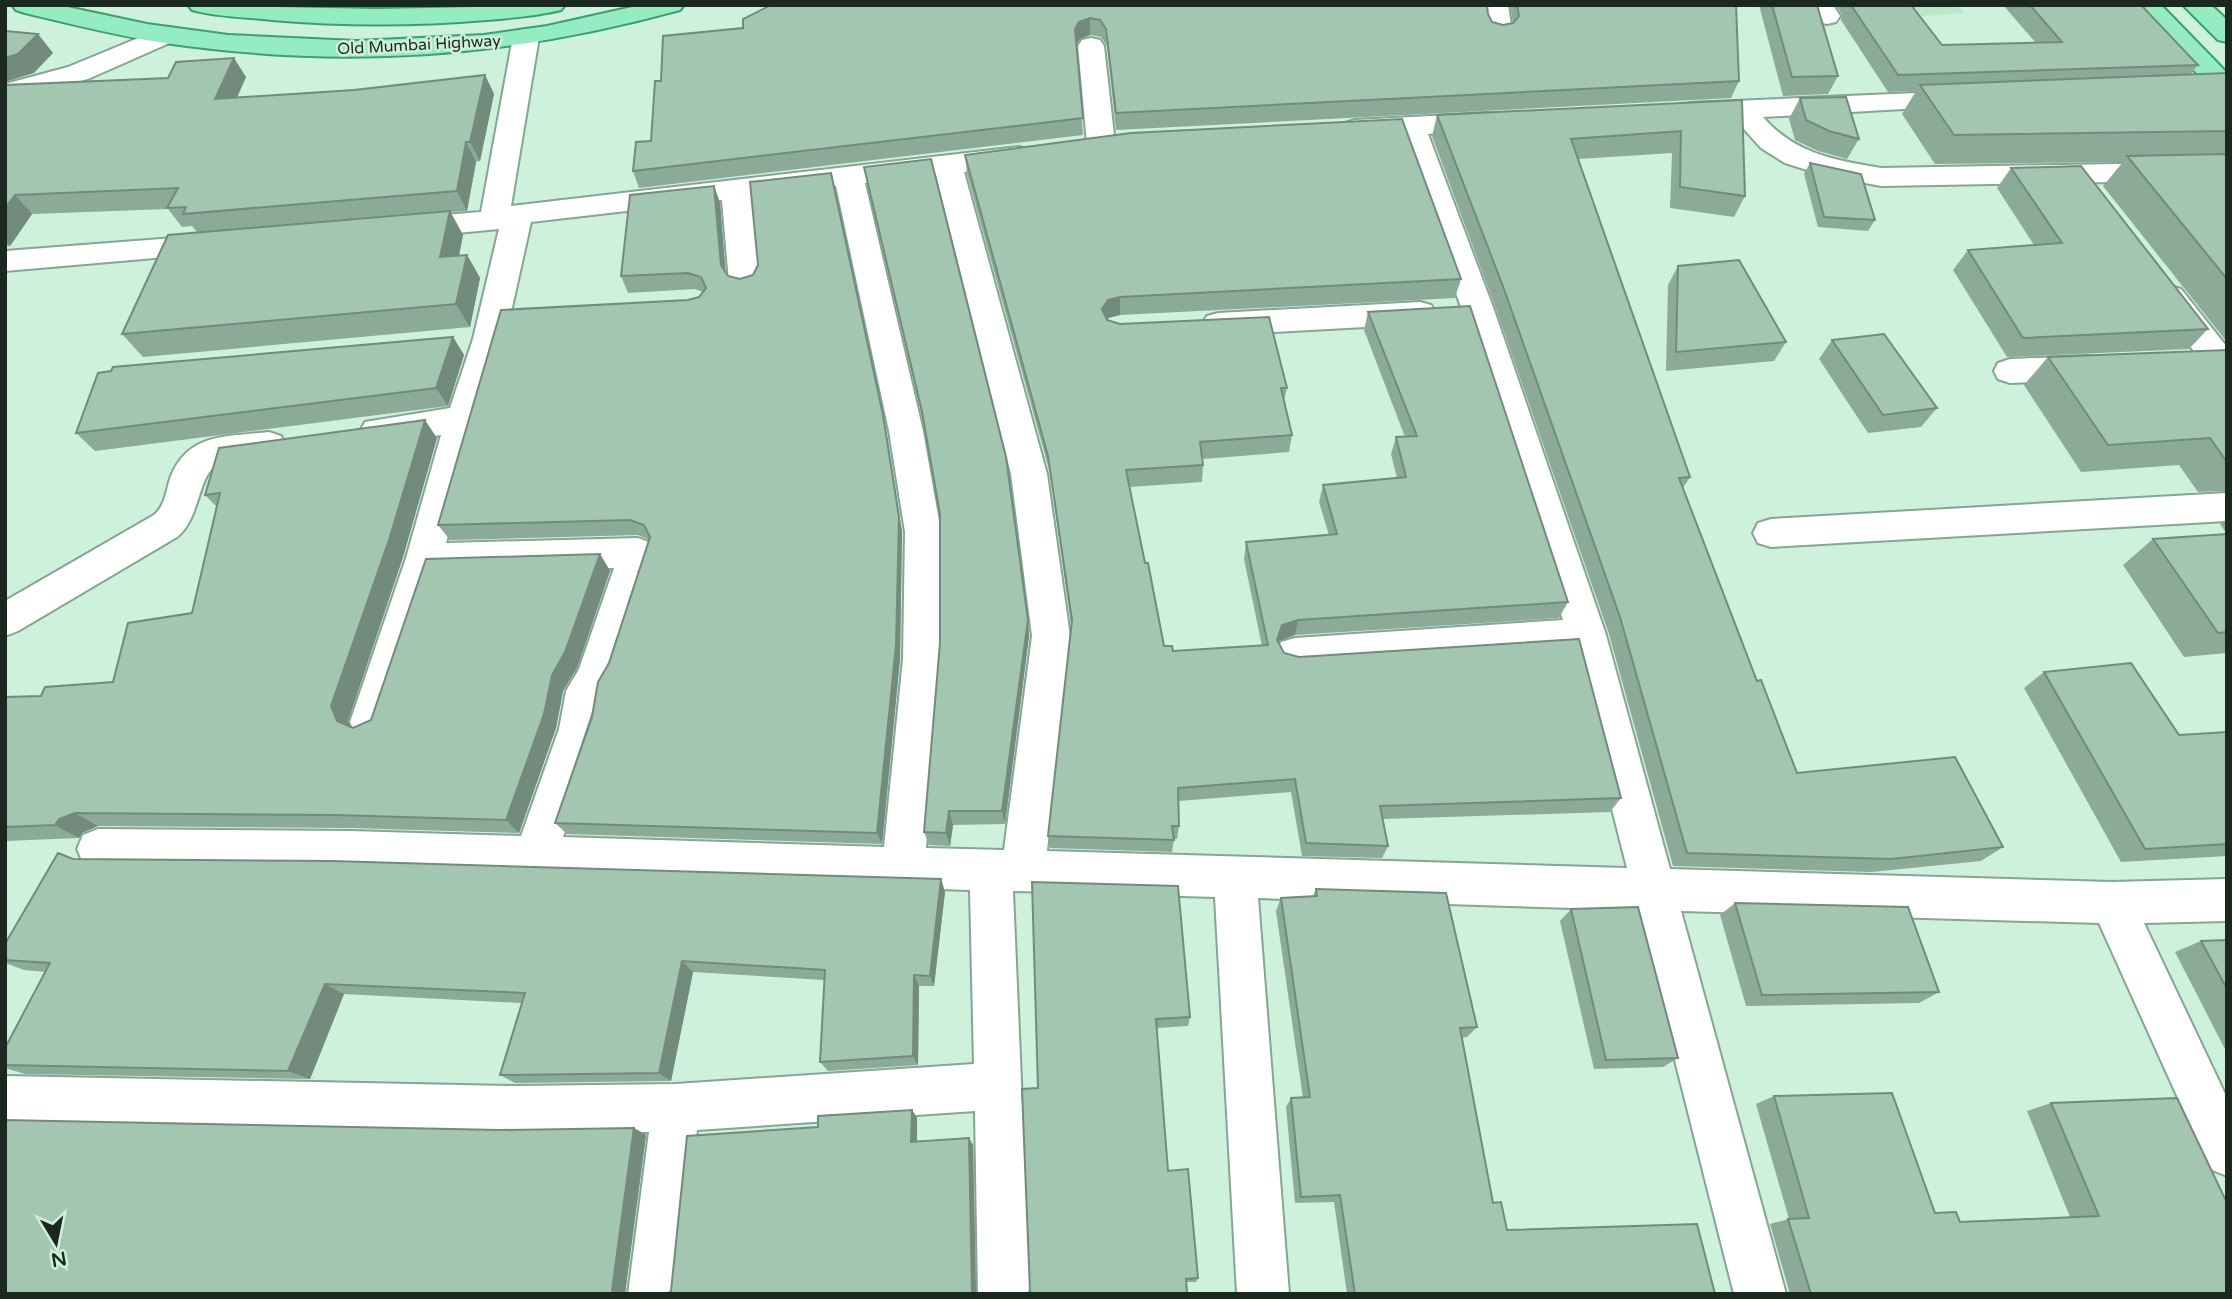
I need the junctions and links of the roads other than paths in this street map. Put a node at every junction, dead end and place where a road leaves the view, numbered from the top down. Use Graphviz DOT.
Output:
graph roads {
  1 [pos="25,5"];
  2 [pos="201,5"];
  3 [pos="552,5"];
  4 [pos="671,5"];
  5 [pos="2146,5"];
  6 [pos="2196,5"];
  7 [pos="2227,34"];
  8 [pos="165,35"];
  9 [pos="526,37"];
  10 [pos="1091,46"];
  11 [pos="2227,90"];
  12 [pos="5,92"];
  13 [pos="2186,92"];
  14 [pos="1983,99"];
  15 [pos="1741,109"];
  16 [pos="1659,113"];
  17 [pos="1508,121"];
  18 [pos="1411,126"];
  19 [pos="1331,130"];
  20 [pos="1131,140"];
  21 [pos="1076,148"];
  22 [pos="948,165"];
  23 [pos="2227,171"];
  24 [pos="2075,173"];
  25 [pos="849,177"];
  26 [pos="736,189"];
  27 [pos="2101,207"];
  28 [pos="506,218"];
  29 [pos="384,230"];
  30 [pos="246,242"];
  31 [pos="5,261"];
  32 [pos="2152,273"];
  33 [pos="744,282"];
  34 [pos="1478,310"];
  35 [pos="1189,325"];
  36 [pos="2223,362"];
  37 [pos="2178,364"];
  38 [pos="2122,366"];
  39 [pos="2010,371"];
  40 [pos="463,419"];
  41 [pos="344,435"];
  42 [pos="304,440"];
  43 [pos="2227,507"];
  44 [pos="1771,533"];
  45 [pos="424,558"];
  46 [pos="5,620"];
  47 [pos="1587,635"];
  48 [pos="1295,654"];
  49 [pos="370,722"];
  50 [pos="98,849"];
  51 [pos="535,857"];
  52 [pos="903,867"];
  53 [pos="1007,871"];
  54 [pos="1235,876"];
  55 [pos="1656,890"];
  56 [pos="2227,900"];
  57 [pos="2112,903"];
  58 [pos="998,1086"];
  59 [pos="5,1100"];
  60 [pos="676,1108"];
  61 [pos="2227,1152"];
  62 [pos="654,1294"];
  63 [pos="1004,1294"];
  64 [pos="1263,1294"];
  65 [pos="1760,1294"];
  1 -- 8 [label="main road, Old Mumbai Highway"];
  2 -- 3 [label="main road, Old Mumbai Highway"];
  4 -- 9 [label="main road, Old Mumbai Highway"];
  5 -- 11 [label="main road"];
  6 -- 7 [label="main road"];
  8 -- 9 [label="main road, Old Mumbai Highway"];
  8 -- 12 [label="street"];
  9 -- 28 [label="street"];
  10 -- 21 [label="street"];
  11 -- 13 [label="street"];
  14 -- 15 [label="street"];
  15 -- 16 [label="street"];
  15 -- 24 [label="street"];
  17 -- 18 [label="street"];
  18 -- 19 [label="street"];
  18 -- 34 [label="street"];
  20 -- 21 [label="street"];
  21 -- 22 [label="street"];
  22 -- 25 [label="street"];
  22 -- 53 [label="street"];
  23 -- 24 [label="street"];
  24 -- 27 [label="street"];
  25 -- 26 [label="street"];
  25 -- 52 [label="street"];
  26 -- 28 [label="street"];
  26 -- 33 [label="street"];
  28 -- 29 [label="street"];
  28 -- 40 [label="street"];
  30 -- 31 [label="street"];
  32 -- 36 [label="street"];
  34 -- 35 [label="street"];
  34 -- 47 [label="street"];
  36 -- 37 [label="street"];
  38 -- 39 [label="street"];
  40 -- 41 [label="street"];
  40 -- 45 [label="street"];
  42 -- 46 [label="street"];
  43 -- 44 [label="street"];
  45 -- 49 [label="street"];
  45 -- 51 [label="street"];
  47 -- 48 [label="street"];
  47 -- 55 [label="street"];
  50 -- 51 [label="street"];
  51 -- 52 [label="street"];
  52 -- 53 [label="street"];
  53 -- 54 [label="street"];
  53 -- 58 [label="street"];
  54 -- 55 [label="street"];
  54 -- 64 [label="street"];
  55 -- 57 [label="street"];
  55 -- 65 [label="street"];
  56 -- 57 [label="street"];
  57 -- 61 [label="street"];
  58 -- 60 [label="street"];
  58 -- 63 [label="street"];
  59 -- 60 [label="street"];
  60 -- 62 [label="street"];
}
